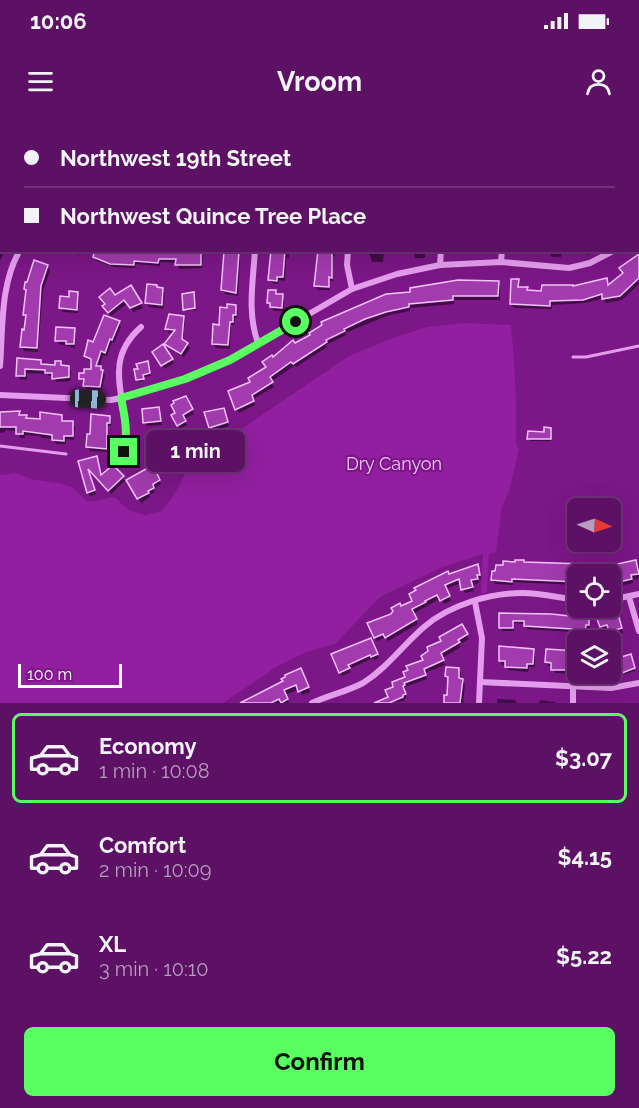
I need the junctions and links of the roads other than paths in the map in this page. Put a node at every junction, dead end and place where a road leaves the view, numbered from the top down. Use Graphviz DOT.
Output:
graph roads {
  1 [pos="19,252"];
  2 [pos="255,252"];
  3 [pos="348,252"];
  4 [pos="441,252"];
  5 [pos="502,252"];
  6 [pos="611,252"];
  7 [pos="501,262"];
  8 [pos="440,265"];
  9 [pos="352,289"];
  10 [pos="141,327"];
  11 [pos="258,343"];
  12 [pos="639,346"];
  13 [pos="573,357"];
  14 [pos="0,366"];
  15 [pos="0,395"];
  16 [pos="121,398"];
  17 [pos="0,446"];
  18 [pos="124,452"];
  19 [pos="66,454"];
  20 [pos="639,594"];
  21 [pos="629,597"];
  22 [pos="621,598"];
  23 [pos="567,599"];
  24 [pos="475,602"];
  25 [pos="639,631"];
  26 [pos="480,682"];
  27 [pos="639,683"];
  28 [pos="573,687"];
  29 [pos="312,703"];
  30 [pos="479,703"];
  31 [pos="573,703"];
  1 -- 14 [label="street"];
  2 -- 11 [label="street"];
  3 -- 9 [label="street"];
  4 -- 8 [label="street"];
  5 -- 7 [label="street"];
  6 -- 7 [label="street"];
  7 -- 8 [label="street"];
  8 -- 9 [label="street"];
  9 -- 11 [label="street"];
  10 -- 16 [label="street"];
  11 -- 16 [label="street"];
  12 -- 13 [label="lane"];
  15 -- 16 [label="street"];
  16 -- 18 [label="street"];
  17 -- 19 [label="lane"];
  20 -- 21 [label="street"];
  21 -- 22 [label="street"];
  21 -- 25 [label="street"];
  23 -- 24 [label="street"];
  24 -- 26 [label="street"];
  24 -- 29 [label="street"];
  26 -- 28 [label="street"];
  26 -- 30 [label="street"];
  27 -- 28 [label="street"];
  28 -- 31 [label="street"];
}
